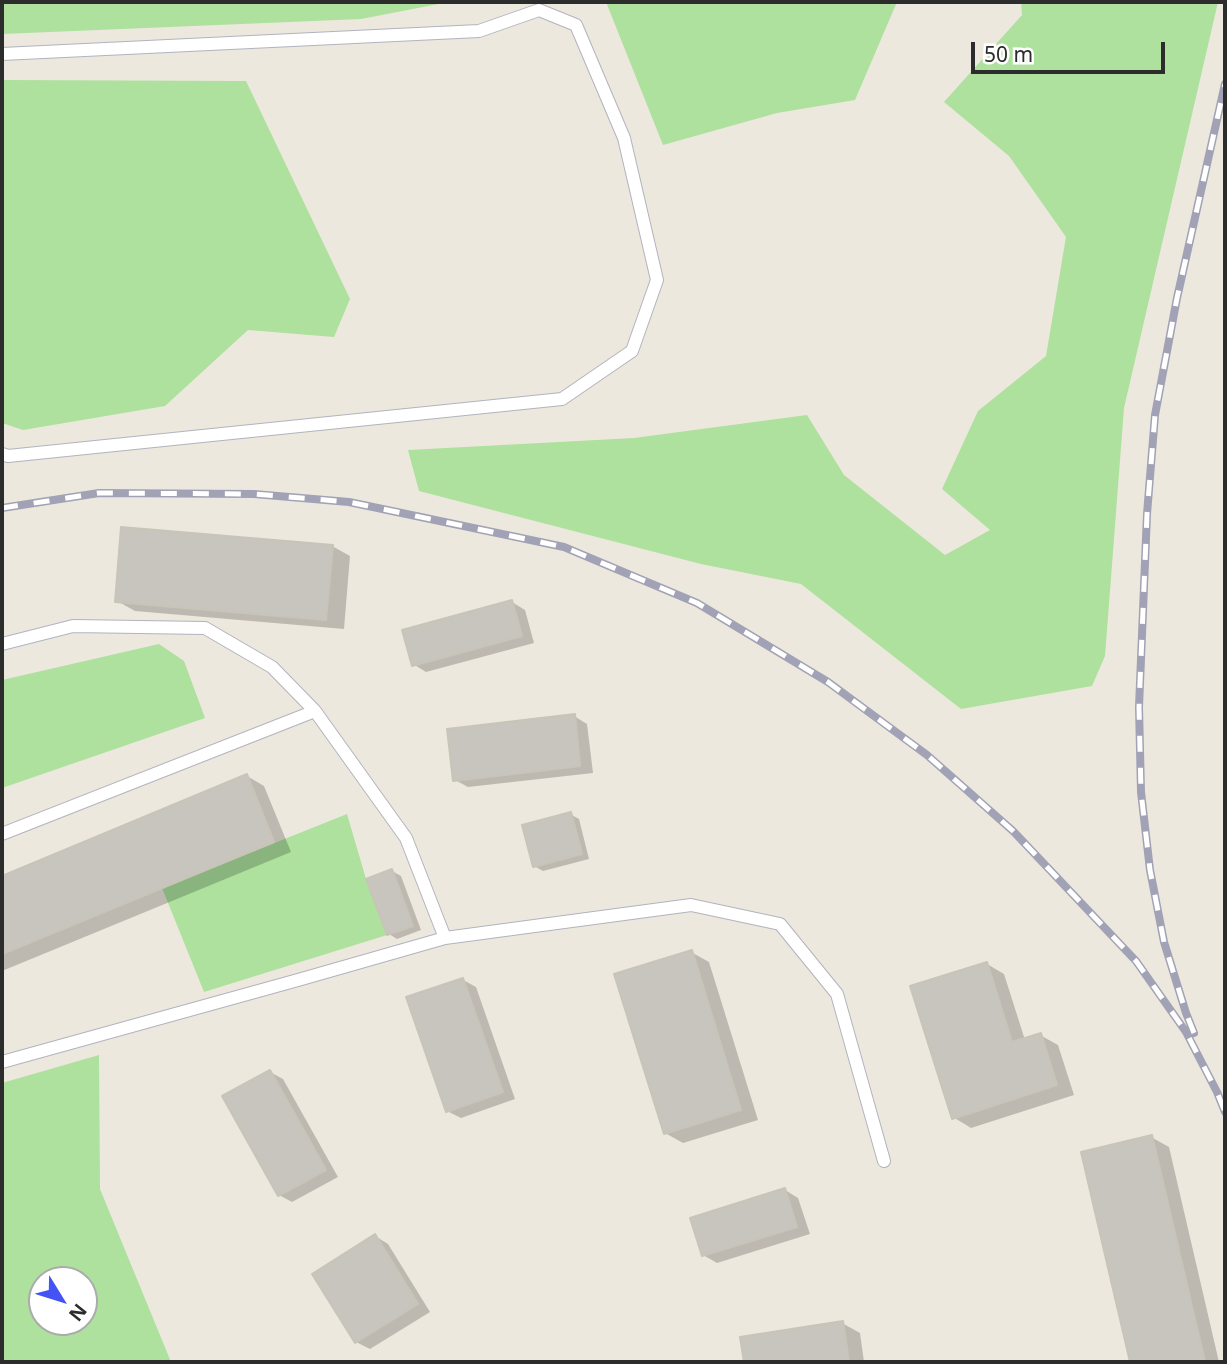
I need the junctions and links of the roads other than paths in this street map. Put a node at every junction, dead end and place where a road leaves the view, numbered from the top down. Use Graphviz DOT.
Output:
graph roads {
  1 [pos="2,54"];
  2 [pos="2,454"];
  3 [pos="2,644"];
  4 [pos="314,711"];
  5 [pos="2,834"];
  6 [pos="445,938"];
  7 [pos="2,1062"];
  8 [pos="884,1161"];
  1 -- 2 [label="lane"];
  3 -- 4 [label="lane"];
  4 -- 5 [label="lane"];
  4 -- 6 [label="lane"];
  6 -- 7 [label="lane"];
  6 -- 8 [label="lane"];
}
